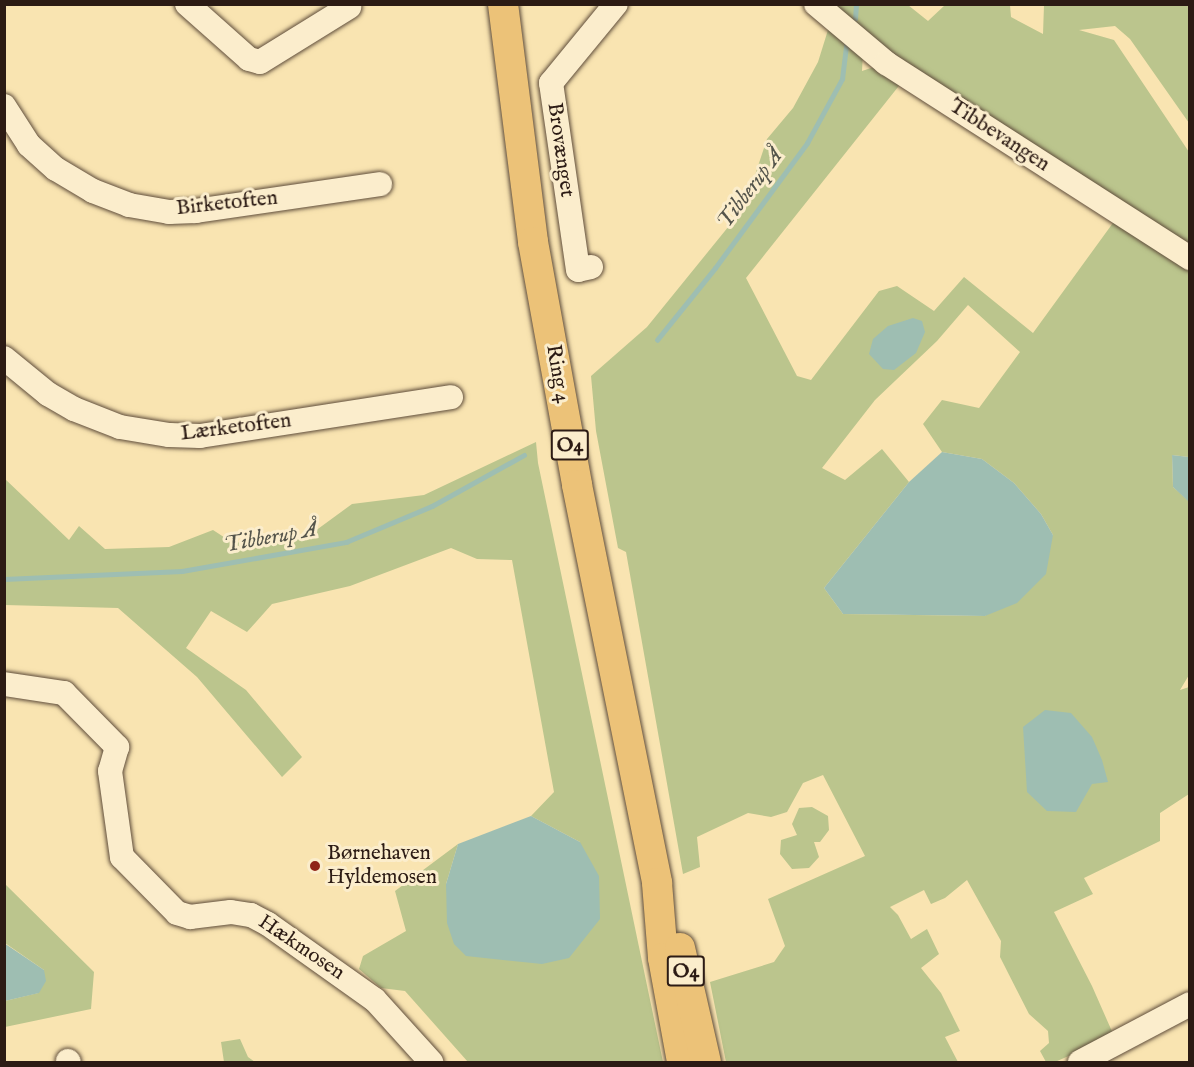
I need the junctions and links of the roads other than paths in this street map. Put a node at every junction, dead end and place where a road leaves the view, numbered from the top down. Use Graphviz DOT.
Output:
graph roads {
  1 [pos="188,4"];
  2 [pos="503,4"];
  3 [pos="616,4"];
  4 [pos="816,4"];
  5 [pos="349,7"];
  6 [pos="4,106"];
  7 [pos="380,184"];
  8 [pos="1190,258"];
  9 [pos="591,267"];
  10 [pos="4,358"];
  11 [pos="451,397"];
  12 [pos="4,684"];
  13 [pos="657,883"];
  14 [pos="1190,1004"];
  15 [pos="431,1062"];
  16 [pos="682,1062"];
  17 [pos="706,1062"];
  18 [pos="1080,1062"];
  1 -- 5 [label="street"];
  2 -- 13 [label="main road, Ring 4 / O4"];
  3 -- 9 [label="street, Brovænget"];
  4 -- 8 [label="street, Tibbevangen"];
  6 -- 7 [label="street, Birketoften"];
  10 -- 11 [label="street, Lærketoften"];
  12 -- 15 [label="street, Hækmosen"];
  13 -- 16 [label="main road, Ring 4 / O4"];
  13 -- 17 [label="main road, Ring 4 / O4"];
  14 -- 18 [label="street"];
}
